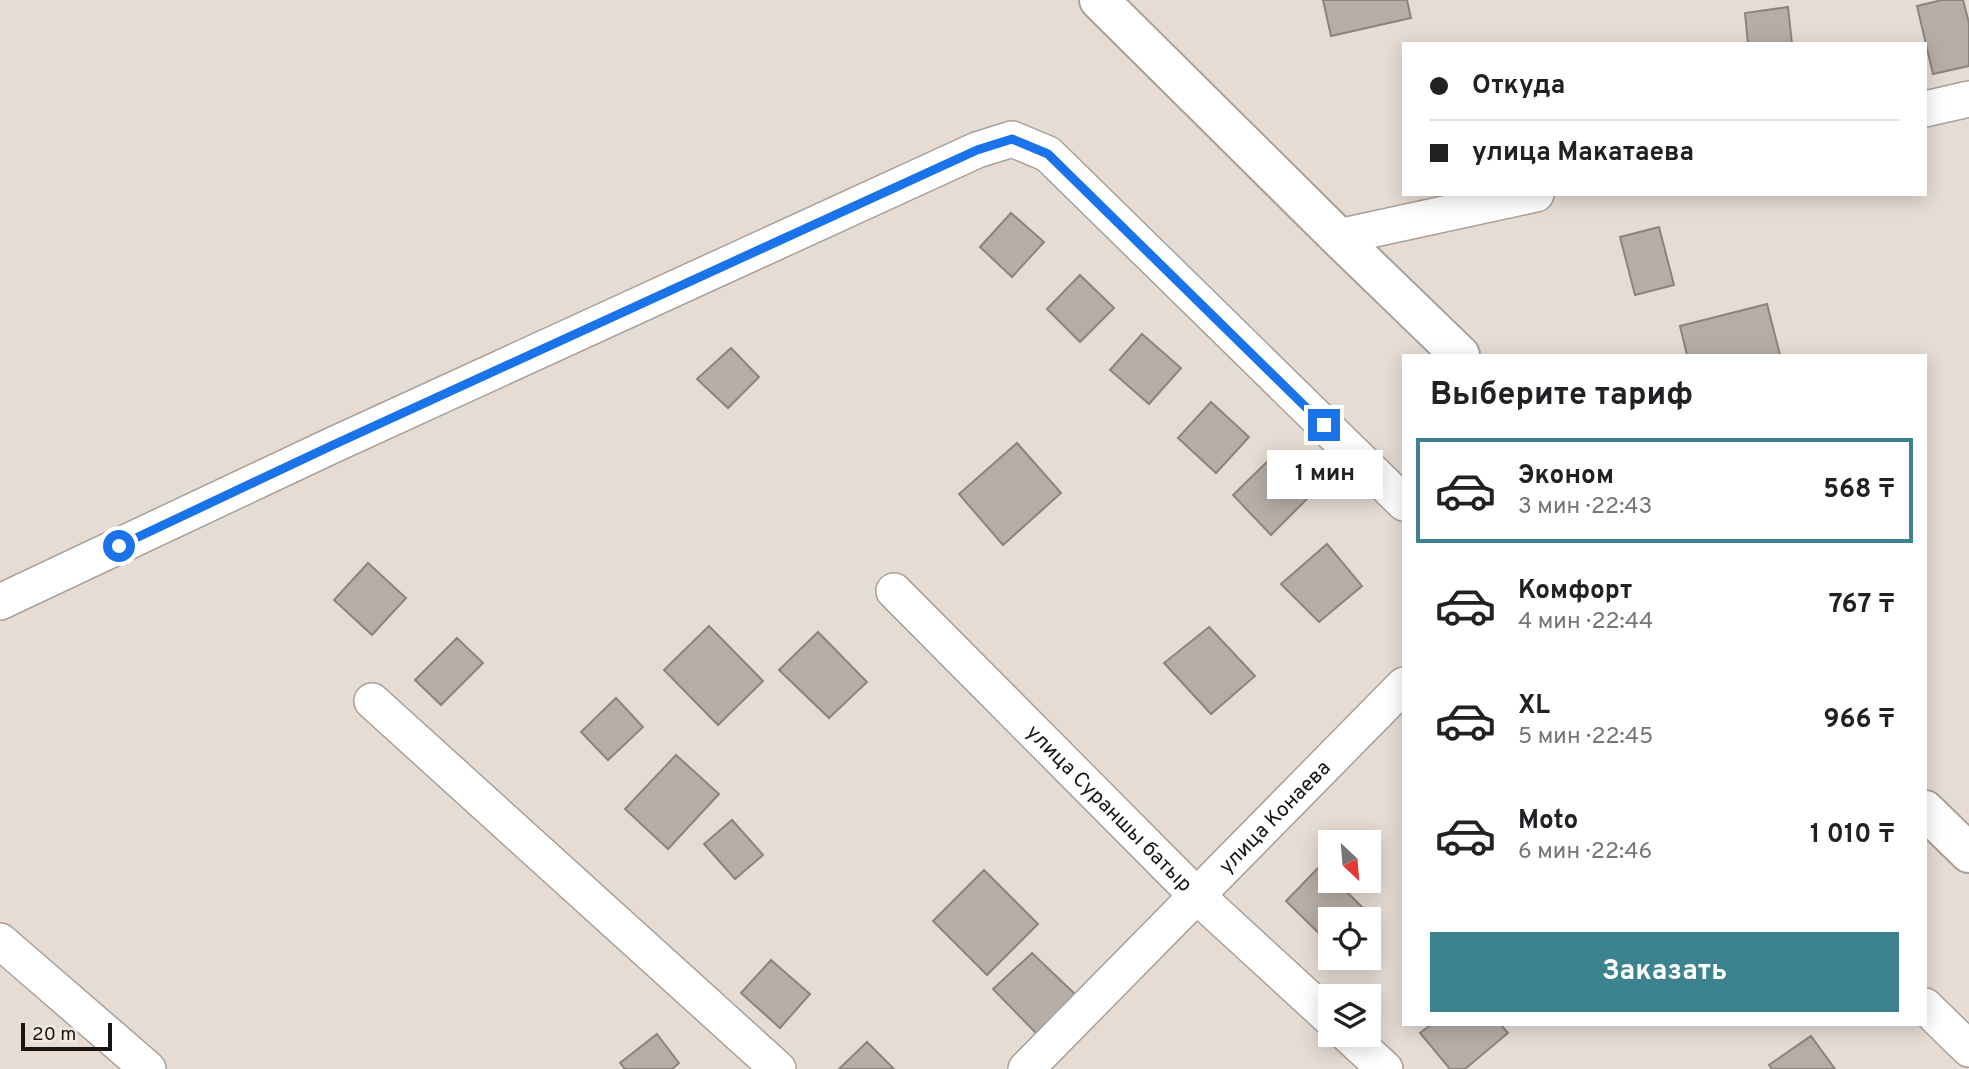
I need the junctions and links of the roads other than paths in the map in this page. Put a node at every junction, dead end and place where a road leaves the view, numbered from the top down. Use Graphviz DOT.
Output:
graph roads {
  1 [pos="1099,0"];
  2 [pos="1969,100"];
  3 [pos="1927,109"];
  4 [pos="1526,196"];
  5 [pos="1338,237"];
  6 [pos="1459,354"];
  7 [pos="1402,501"];
  8 [pos="894,591"];
  9 [pos="0,602"];
  10 [pos="1402,687"];
  11 [pos="372,701"];
  12 [pos="1927,812"];
  13 [pos="1969,853"];
  14 [pos="1196,895"];
  15 [pos="0,941"];
  16 [pos="1318,1007"];
  17 [pos="1927,1008"];
  18 [pos="1361,1047"];
  19 [pos="1969,1049"];
  20 [pos="148,1069"];
  21 [pos="778,1069"];
  22 [pos="1026,1069"];
  23 [pos="1385,1069"];
  1 -- 5 [label="street"];
  2 -- 3 [label="street"];
  4 -- 5 [label="street"];
  5 -- 6 [label="street"];
  7 -- 9 [label="street"];
  8 -- 14 [label="street, улица Сураншы батыр"];
  10 -- 14 [label="street, улица Конаева"];
  11 -- 21 [label="street"];
  12 -- 13 [label="street"];
  14 -- 16 [label="street, улица Сураншы батыр"];
  14 -- 22 [label="street, улица Конаева"];
  15 -- 20 [label="street"];
  17 -- 19 [label="street"];
  18 -- 23 [label="street"];
}
